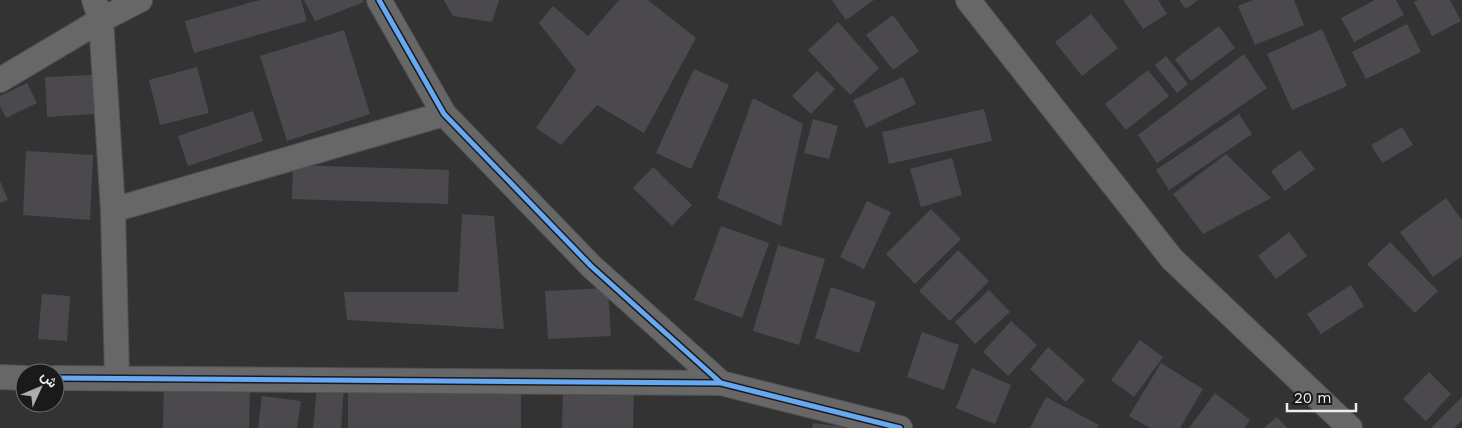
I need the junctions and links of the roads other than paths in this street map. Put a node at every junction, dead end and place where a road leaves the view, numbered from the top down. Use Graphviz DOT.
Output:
graph roads {
  1 [pos="140,0"];
  2 [pos="379,0"];
  3 [pos="968,0"];
  4 [pos="98,10"];
  5 [pos="0,80"];
  6 [pos="444,114"];
  7 [pos="113,210"];
  8 [pos="0,378"];
  9 [pos="15,378"];
  10 [pos="65,378"];
  11 [pos="117,378"];
  12 [pos="721,383"];
  13 [pos="900,428"];
  14 [pos="1350,428"];
  1 -- 4 [label="street"];
  2 -- 6 [label="street"];
  3 -- 14 [label="street"];
  4 -- 5 [label="street"];
  4 -- 7 [label="street"];
  6 -- 7 [label="street"];
  6 -- 12 [label="street"];
  7 -- 11 [label="street"];
  8 -- 9 [label="street"];
  10 -- 11 [label="street"];
  11 -- 12 [label="street"];
  12 -- 13 [label="street"];
}
